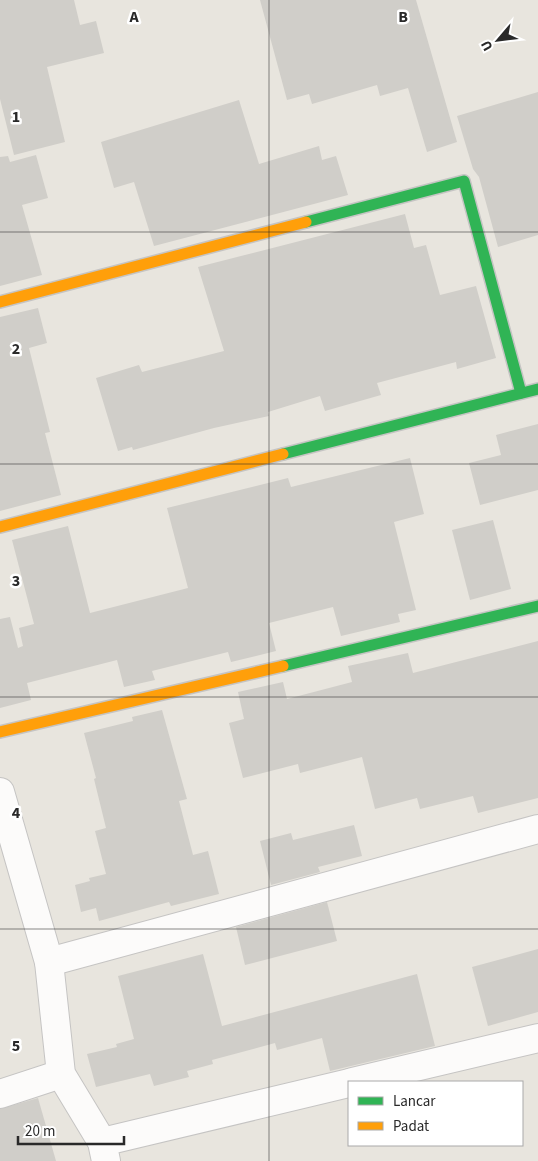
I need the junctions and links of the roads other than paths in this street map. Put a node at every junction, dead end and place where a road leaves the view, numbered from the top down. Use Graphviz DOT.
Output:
graph roads {
  1 [pos="0,302"];
  2 [pos="538,389"];
  3 [pos="521,393"];
  4 [pos="0,527"];
  5 [pos="538,606"];
  6 [pos="0,732"];
  7 [pos="0,792"];
  8 [pos="538,829"];
  9 [pos="49,962"];
  10 [pos="538,1038"];
  11 [pos="61,1074"];
  12 [pos="358,1081"];
  13 [pos="348,1084"];
  14 [pos="0,1094"];
  15 [pos="104,1151"];
  1 -- 3 [label="street"];
  2 -- 3 [label="street"];
  3 -- 4 [label="street"];
  5 -- 6 [label="street"];
  7 -- 9 [label="street"];
  8 -- 9 [label="street"];
  9 -- 11 [label="street"];
  10 -- 12 [label="street"];
  11 -- 14 [label="street"];
  11 -- 15 [label="street"];
  13 -- 15 [label="street"];
}
